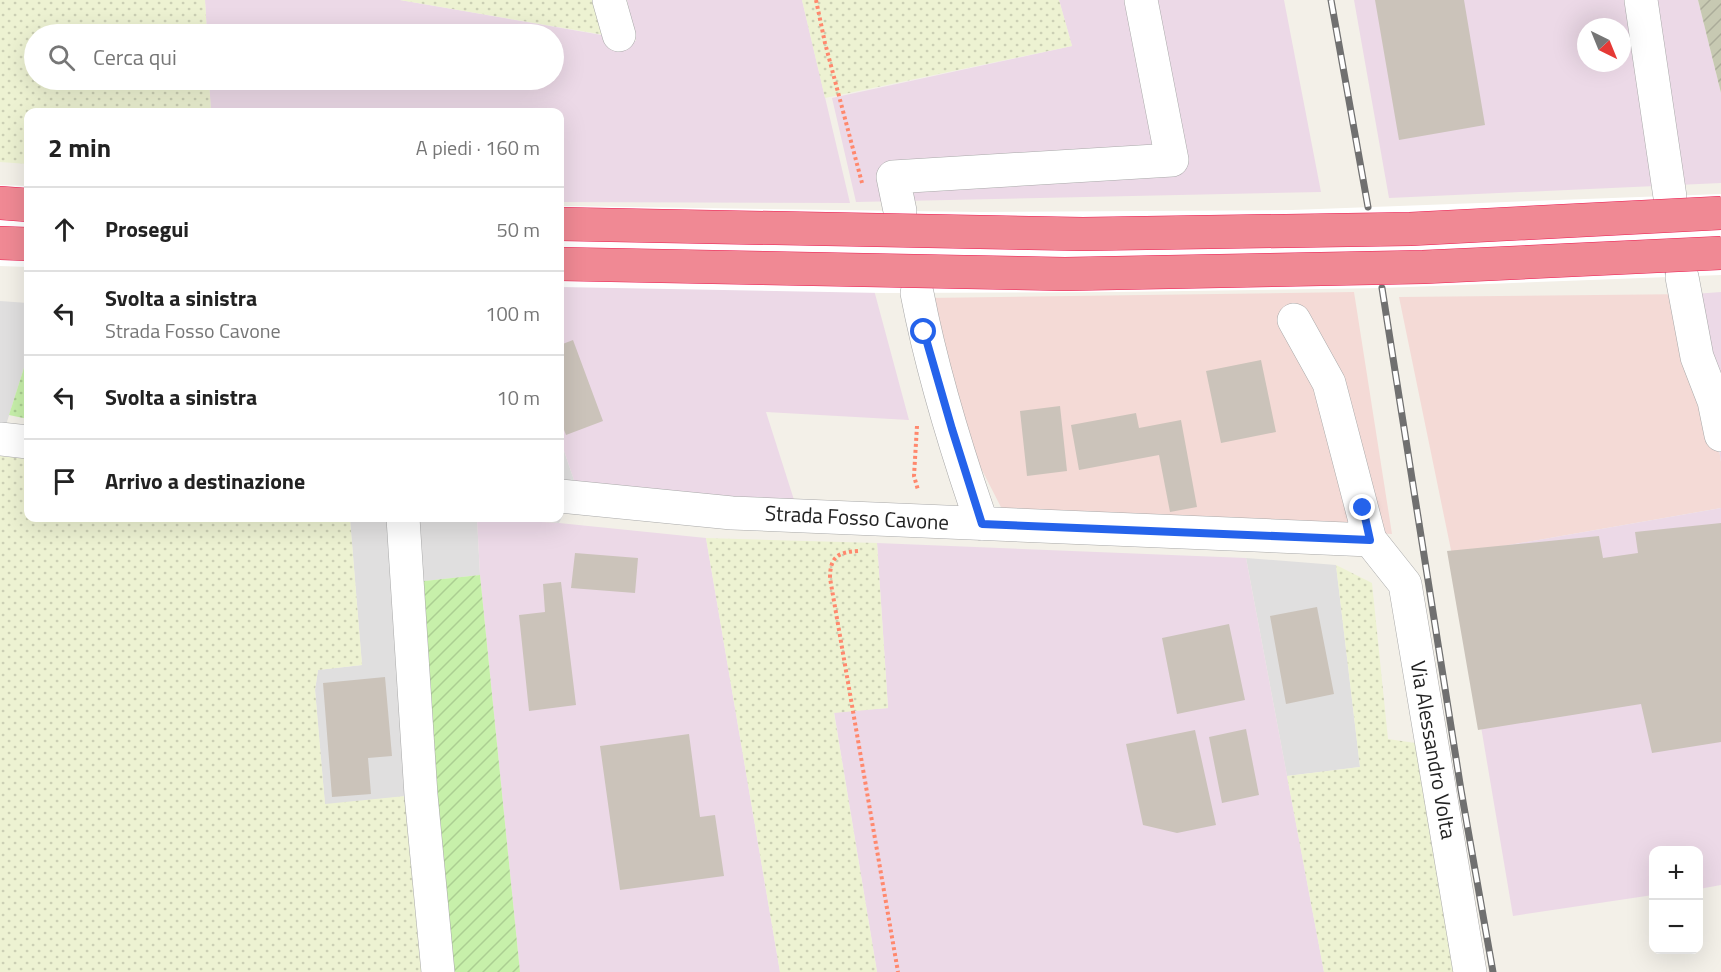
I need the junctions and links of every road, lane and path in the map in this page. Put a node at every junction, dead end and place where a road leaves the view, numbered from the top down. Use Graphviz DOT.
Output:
graph roads {
  1 [pos="609,0"];
  2 [pos="816,0"];
  3 [pos="1141,0"];
  4 [pos="1641,0"];
  5 [pos="619,34"];
  6 [pos="864,191"];
  7 [pos="1670,197"];
  8 [pos="0,203"];
  9 [pos="24,205"];
  10 [pos="900,211"];
  11 [pos="1721,213"];
  12 [pos="564,224"];
  13 [pos="0,243"];
  14 [pos="24,244"];
  15 [pos="1721,253"];
  16 [pos="564,264"];
  17 [pos="1682,277"];
  18 [pos="917,293"];
  19 [pos="1294,320"];
  20 [pos="1721,435"];
  21 [pos="0,439"];
  22 [pos="24,442"];
  23 [pos="564,496"];
  24 [pos="403,522"];
  25 [pos="982,524"];
  26 [pos="1370,540"];
  27 [pos="864,550"];
  28 [pos="438,972"];
  29 [pos="898,972"];
  30 [pos="1470,972"];
  1 -- 5 [label="street"];
  2 -- 6 [label="path"];
  3 -- 10 [label="street"];
  4 -- 7 [label="street"];
  8 -- 9 [label="highway"];
  11 -- 12 [label="highway, bridge"];
  13 -- 14 [label="highway"];
  15 -- 16 [label="highway, bridge"];
  17 -- 20 [label="street"];
  18 -- 25 [label="street"];
  19 -- 26 [label="street"];
  21 -- 22 [label="street"];
  23 -- 25 [label="street, Strada Fosso Cavone"];
  24 -- 28 [label="street"];
  25 -- 26 [label="street, Strada Fosso Cavone"];
  26 -- 30 [label="street, Via Alessandro Volta"];
  27 -- 29 [label="path"];
}
